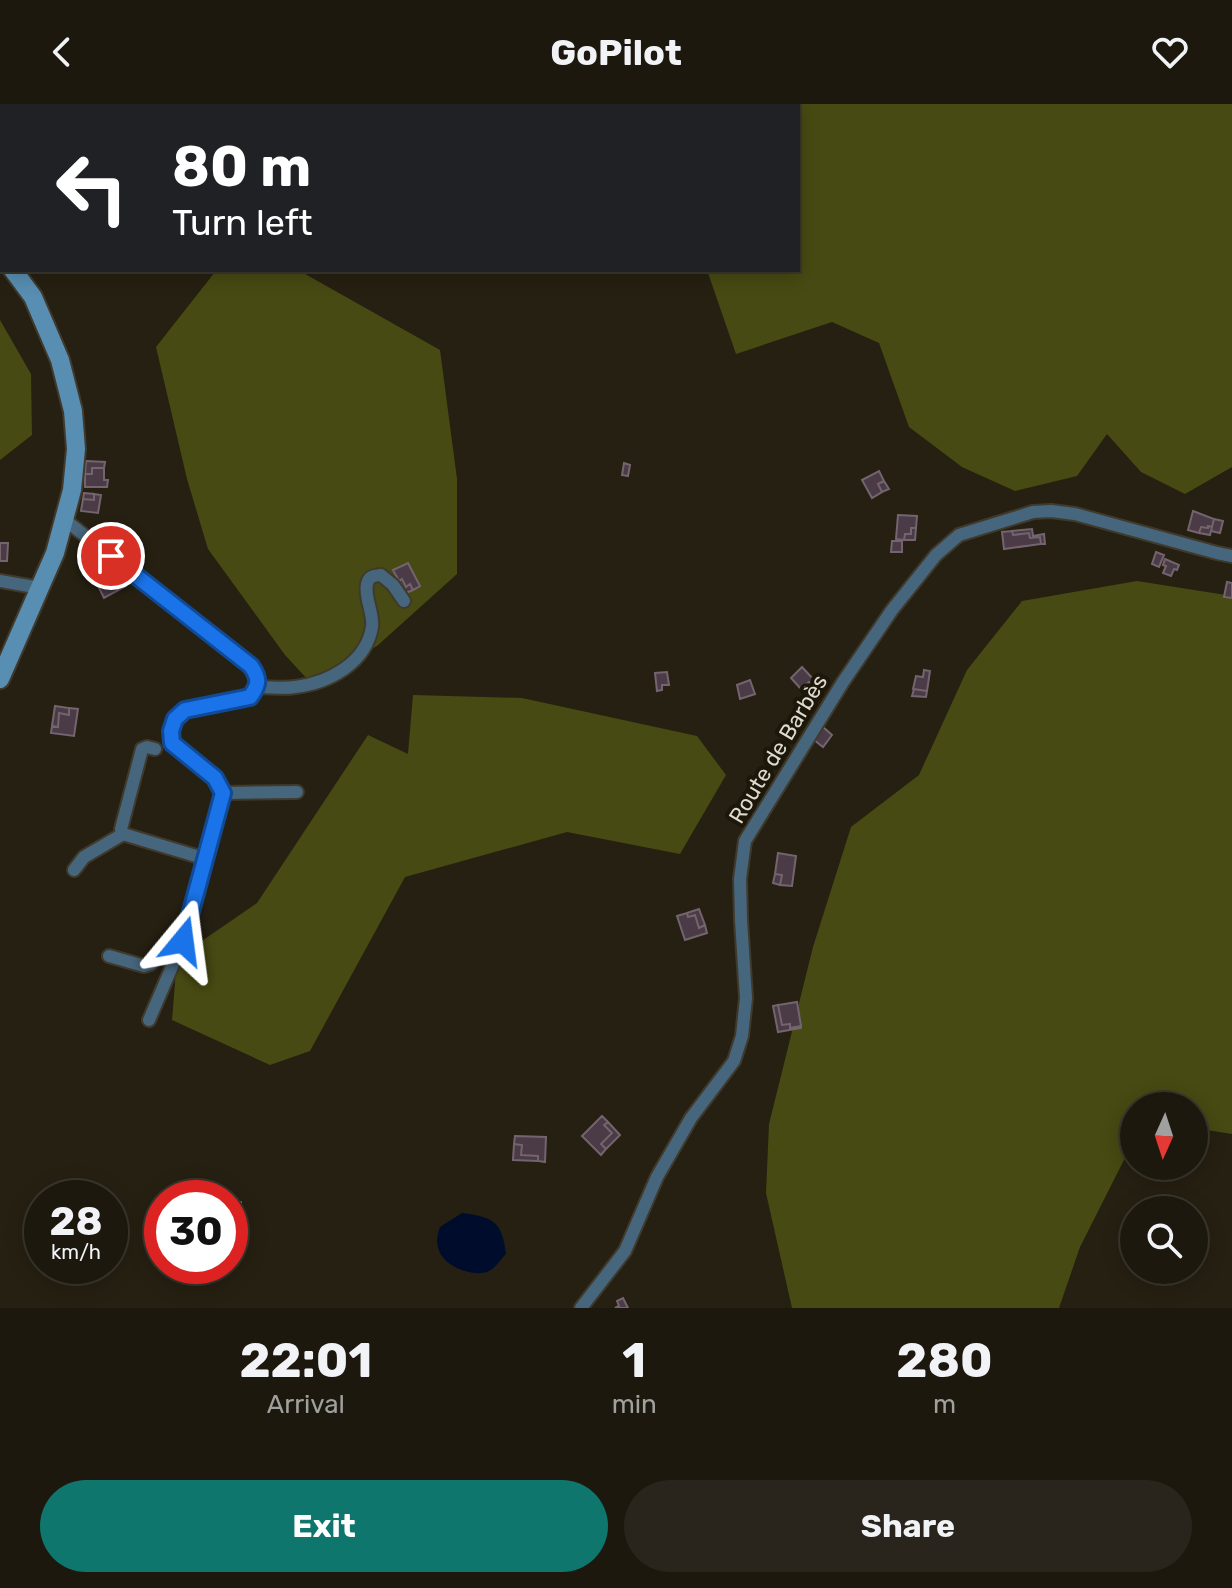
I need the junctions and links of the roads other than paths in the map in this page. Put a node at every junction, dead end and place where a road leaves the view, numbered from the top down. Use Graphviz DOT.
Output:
graph roads {
  1 [pos="14,272"];
  2 [pos="65,520"];
  3 [pos="1232,556"];
  4 [pos="0,581"];
  5 [pos="40,588"];
  6 [pos="404,601"];
  7 [pos="0,679"];
  8 [pos="258,687"];
  9 [pos="155,749"];
  10 [pos="297,792"];
  11 [pos="223,793"];
  12 [pos="123,834"];
  13 [pos="206,859"];
  14 [pos="74,870"];
  15 [pos="183,941"];
  16 [pos="109,956"];
  17 [pos="149,1020"];
  18 [pos="581,1308"];
  1 -- 2 [label="main road"];
  2 -- 5 [label="main road"];
  2 -- 8 [label="street"];
  3 -- 18 [label="street, Route de Barbès"];
  4 -- 5 [label="street"];
  5 -- 7 [label="main road"];
  6 -- 8 [label="street"];
  8 -- 11 [label="street"];
  9 -- 12 [label="street"];
  10 -- 11 [label="street"];
  11 -- 13 [label="street"];
  12 -- 13 [label="street"];
  12 -- 14 [label="street"];
  13 -- 15 [label="street"];
  15 -- 16 [label="street"];
  15 -- 17 [label="street"];
}
